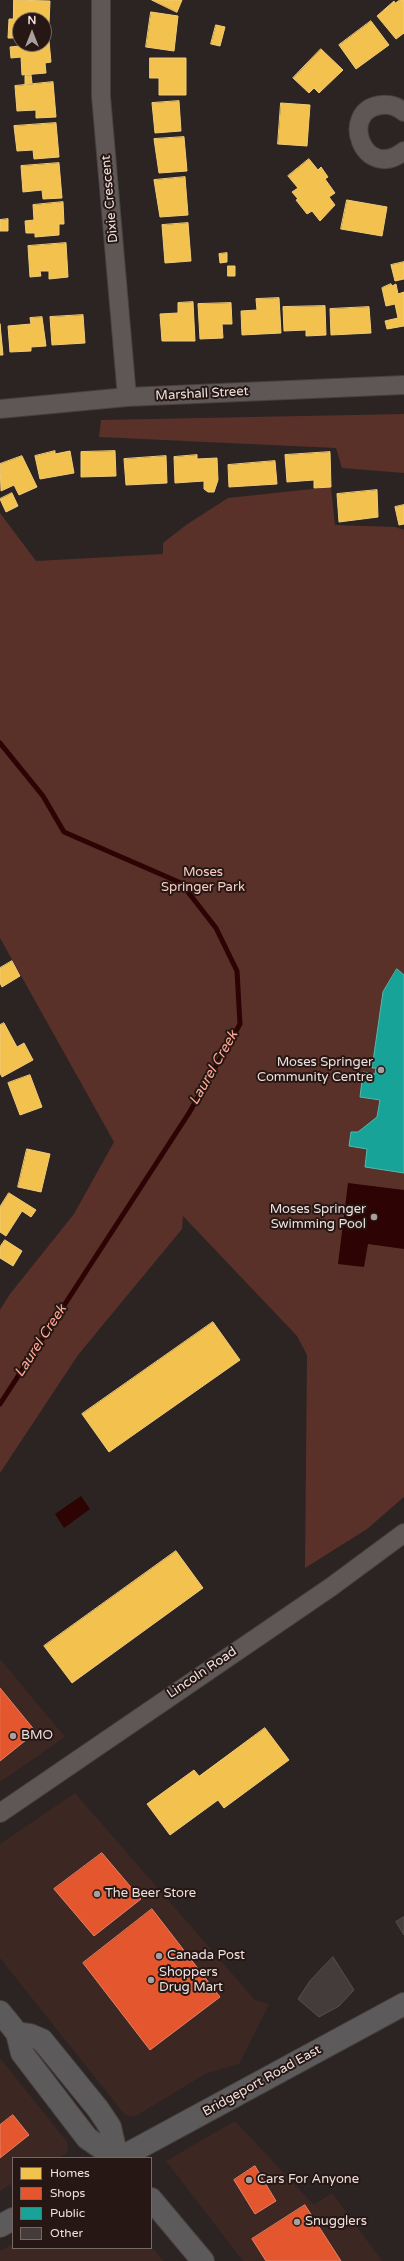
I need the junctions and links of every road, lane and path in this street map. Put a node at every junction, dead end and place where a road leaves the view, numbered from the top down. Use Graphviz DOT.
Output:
graph roads {
  1 [pos="101,0"];
  2 [pos="403,109"];
  3 [pos="404,151"];
  4 [pos="404,385"];
  5 [pos="127,397"];
  6 [pos="0,409"];
  7 [pos="404,1533"];
  8 [pos="0,1813"];
  9 [pos="404,2004"];
  10 [pos="0,2012"];
  11 [pos="116,2157"];
  12 [pos="120,2157"];
  13 [pos="152,2200"];
  14 [pos="12,2220"];
  15 [pos="0,2226"];
  16 [pos="203,2261"];
  1 -- 5 [label="street, Dixie Crescent"];
  2 -- 3 [label="street"];
  4 -- 5 [label="street, Marshall Street"];
  5 -- 6 [label="street, Marshall Street"];
  7 -- 8 [label="street, Lincoln Road"];
  9 -- 12 [label="main road, Bridgeport Road East"];
  10 -- 11 [label="main road"];
  13 -- 16 [label="main road"];
  14 -- 15 [label="main road"];
}
